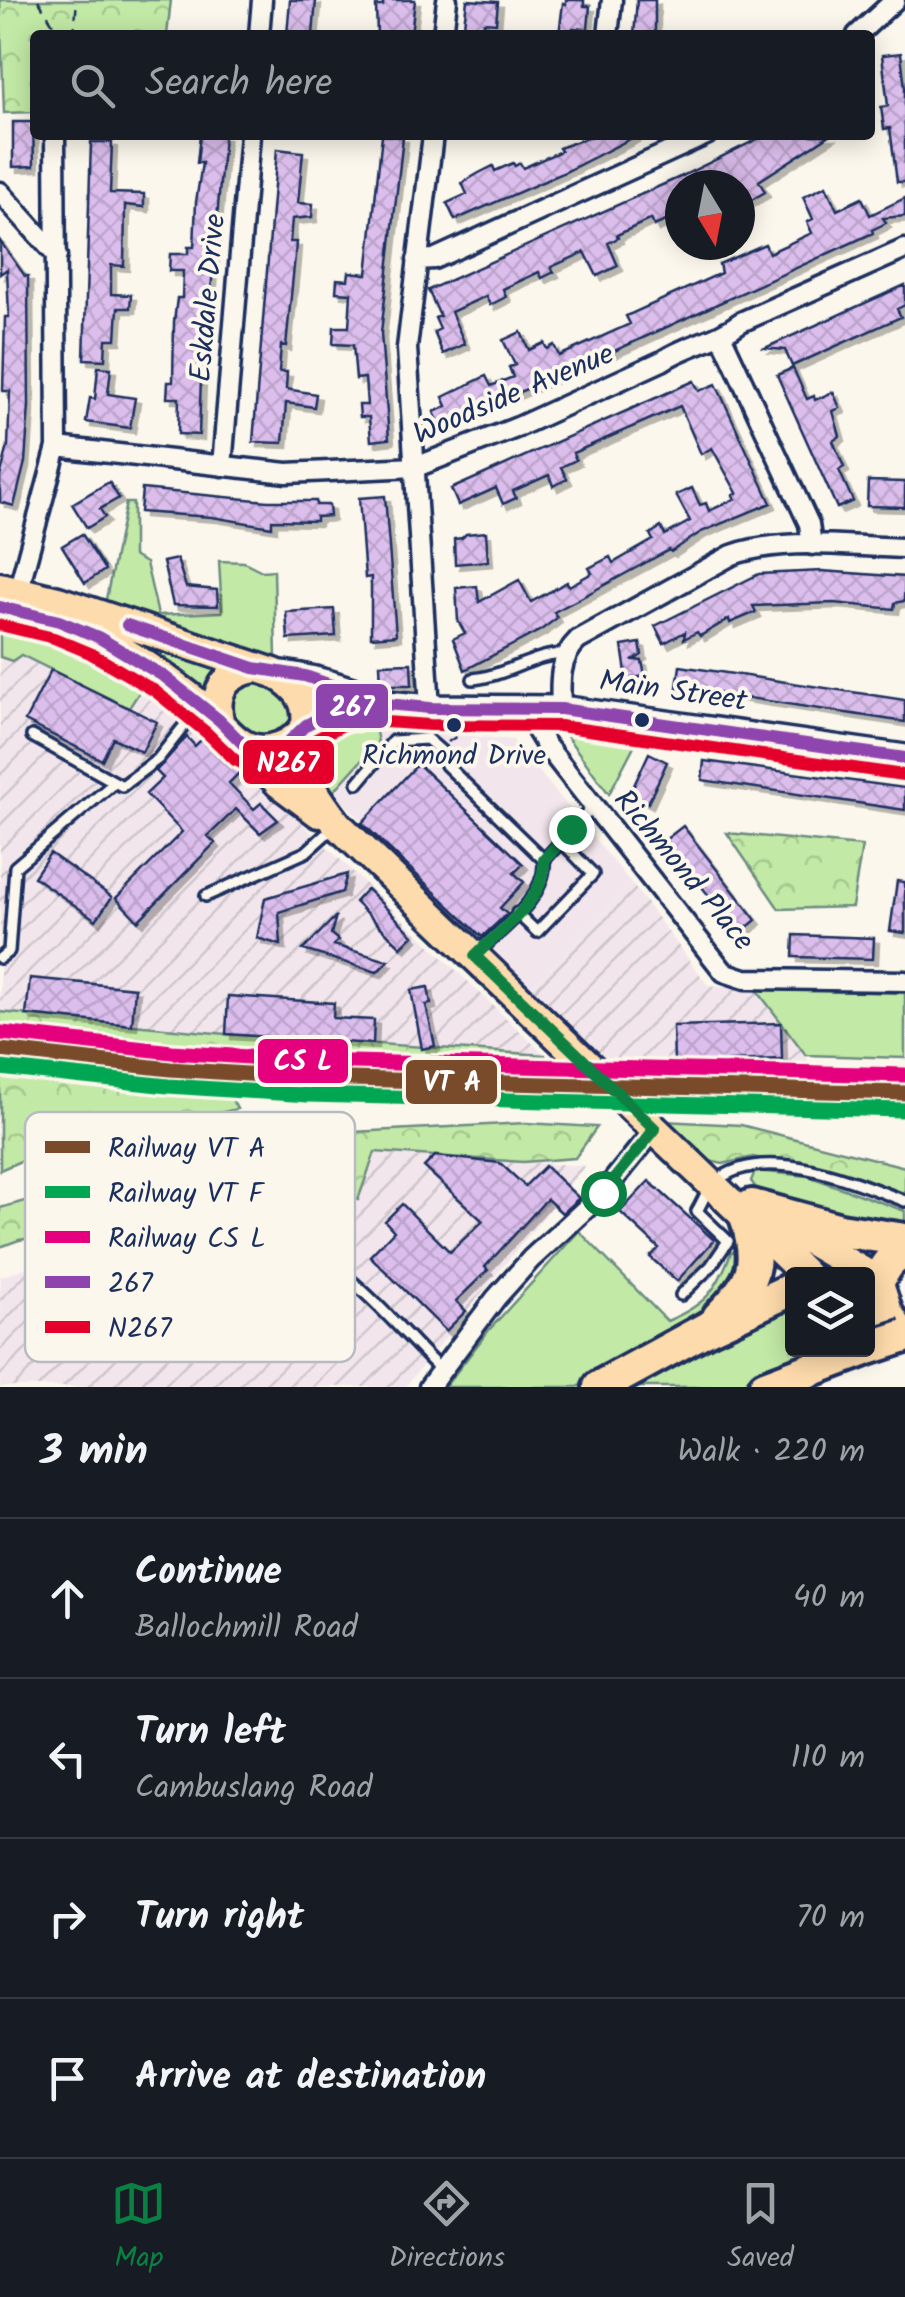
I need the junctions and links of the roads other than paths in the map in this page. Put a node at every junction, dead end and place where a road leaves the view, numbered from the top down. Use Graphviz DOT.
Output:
graph roads {
  1 [pos="262,0"];
  2 [pos="447,0"];
  3 [pos="612,0"];
  4 [pos="894,0"];
  5 [pos="259,30"];
  6 [pos="444,30"];
  7 [pos="609,30"];
  8 [pos="861,30"];
  9 [pos="55,140"];
  10 [pos="250,140"];
  11 [pos="432,140"];
  12 [pos="695,140"];
  13 [pos="0,192"];
  14 [pos="905,249"];
  15 [pos="57,256"];
  16 [pos="417,260"];
  17 [pos="722,337"];
  18 [pos="56,448"];
  19 [pos="222,466"];
  20 [pos="416,467"];
  21 [pos="812,545"];
  22 [pos="905,548"];
  23 [pos="8,598"];
  24 [pos="566,654"];
  25 [pos="264,670"];
  26 [pos="473,679"];
  27 [pos="386,704"];
  28 [pos="430,708"];
  29 [pos="548,709"];
  30 [pos="210,713"];
  31 [pos="305,728"];
  32 [pos="32,736"];
  33 [pos="246,747"];
  34 [pos="905,758"];
  35 [pos="115,782"];
  36 [pos="358,783"];
  37 [pos="594,807"];
  38 [pos="337,824"];
  39 [pos="561,841"];
  40 [pos="544,860"];
  41 [pos="206,896"];
  42 [pos="516,914"];
  43 [pos="475,956"];
  44 [pos="0,958"];
  45 [pos="905,981"];
  46 [pos="655,1129"];
  47 [pos="713,1184"];
  48 [pos="905,1202"];
  49 [pos="749,1211"];
  50 [pos="905,1240"];
  51 [pos="905,1253"];
  52 [pos="799,1267"];
  53 [pos="877,1280"];
  54 [pos="355,1287"];
  55 [pos="785,1292"];
  56 [pos="681,1295"];
  57 [pos="875,1323"];
  58 [pos="708,1328"];
  59 [pos="905,1338"];
  60 [pos="875,1346"];
  61 [pos="840,1357"];
  62 [pos="442,1371"];
  63 [pos="430,1387"];
  64 [pos="600,1387"];
  65 [pos="765,1387"];
  1 -- 5 [label="street"];
  2 -- 6 [label="street"];
  3 -- 7 [label="street"];
  4 -- 8 [label="street"];
  9 -- 15 [label="street"];
  10 -- 19 [label="street, Eskdale Drive"];
  11 -- 16 [label="street"];
  12 -- 16 [label="street"];
  13 -- 15 [label="street"];
  14 -- 17 [label="street, Woodside Avenue"];
  15 -- 18 [label="street"];
  16 -- 20 [label="street"];
  17 -- 20 [label="street, Woodside Avenue"];
  17 -- 21 [label="street"];
  18 -- 19 [label="street, Woodside Avenue"];
  18 -- 23 [label="street"];
  19 -- 20 [label="street, Woodside Avenue"];
  20 -- 28 [label="street"];
  21 -- 22 [label="street"];
  21 -- 24 [label="street"];
  23 -- 25 [label="main road"];
  23 -- 30 [label="main road"];
  24 -- 26 [label="lane"];
  24 -- 29 [label="street"];
  25 -- 27 [label="main road"];
  25 -- 30 [label="main road"];
  25 -- 31 [label="main road"];
  27 -- 28 [label="main road, Main Street"];
  27 -- 31 [label="main road"];
  28 -- 29 [label="main road, Main Street"];
  29 -- 34 [label="main road, Main Street"];
  29 -- 37 [label="street, Richmond Place"];
  30 -- 33 [label="main road"];
  30 -- 35 [label="lane"];
  31 -- 33 [label="main road"];
  31 -- 38 [label="main road"];
  32 -- 35 [label="lane"];
  33 -- 38 [label="main road"];
  35 -- 44 [label="lane"];
  36 -- 40 [label="lane"];
  37 -- 39 [label="lane"];
  37 -- 45 [label="street, Richmond Place"];
  38 -- 41 [label="lane"];
  38 -- 43 [label="main road"];
  39 -- 40 [label="lane"];
  39 -- 42 [label="lane"];
  40 -- 42 [label="lane"];
  42 -- 43 [label="lane"];
  43 -- 46 [label="main road"];
  46 -- 47 [label="main road"];
  46 -- 62 [label="street"];
  47 -- 48 [label="lane"];
  47 -- 49 [label="main road"];
  47 -- 56 [label="lane"];
  49 -- 50 [label="highway"];
  49 -- 52 [label="main road"];
  49 -- 53 [label="main road"];
  49 -- 58 [label="highway"];
  51 -- 53 [label="highway"];
  53 -- 59 [label="main road"];
  54 -- 62 [label="lane"];
  55 -- 58 [label="highway"];
  57 -- 59 [label="main road"];
  58 -- 64 [label="highway"];
  59 -- 60 [label="highway, bridge"];
  61 -- 65 [label="highway"];
  62 -- 63 [label="street"];
}
